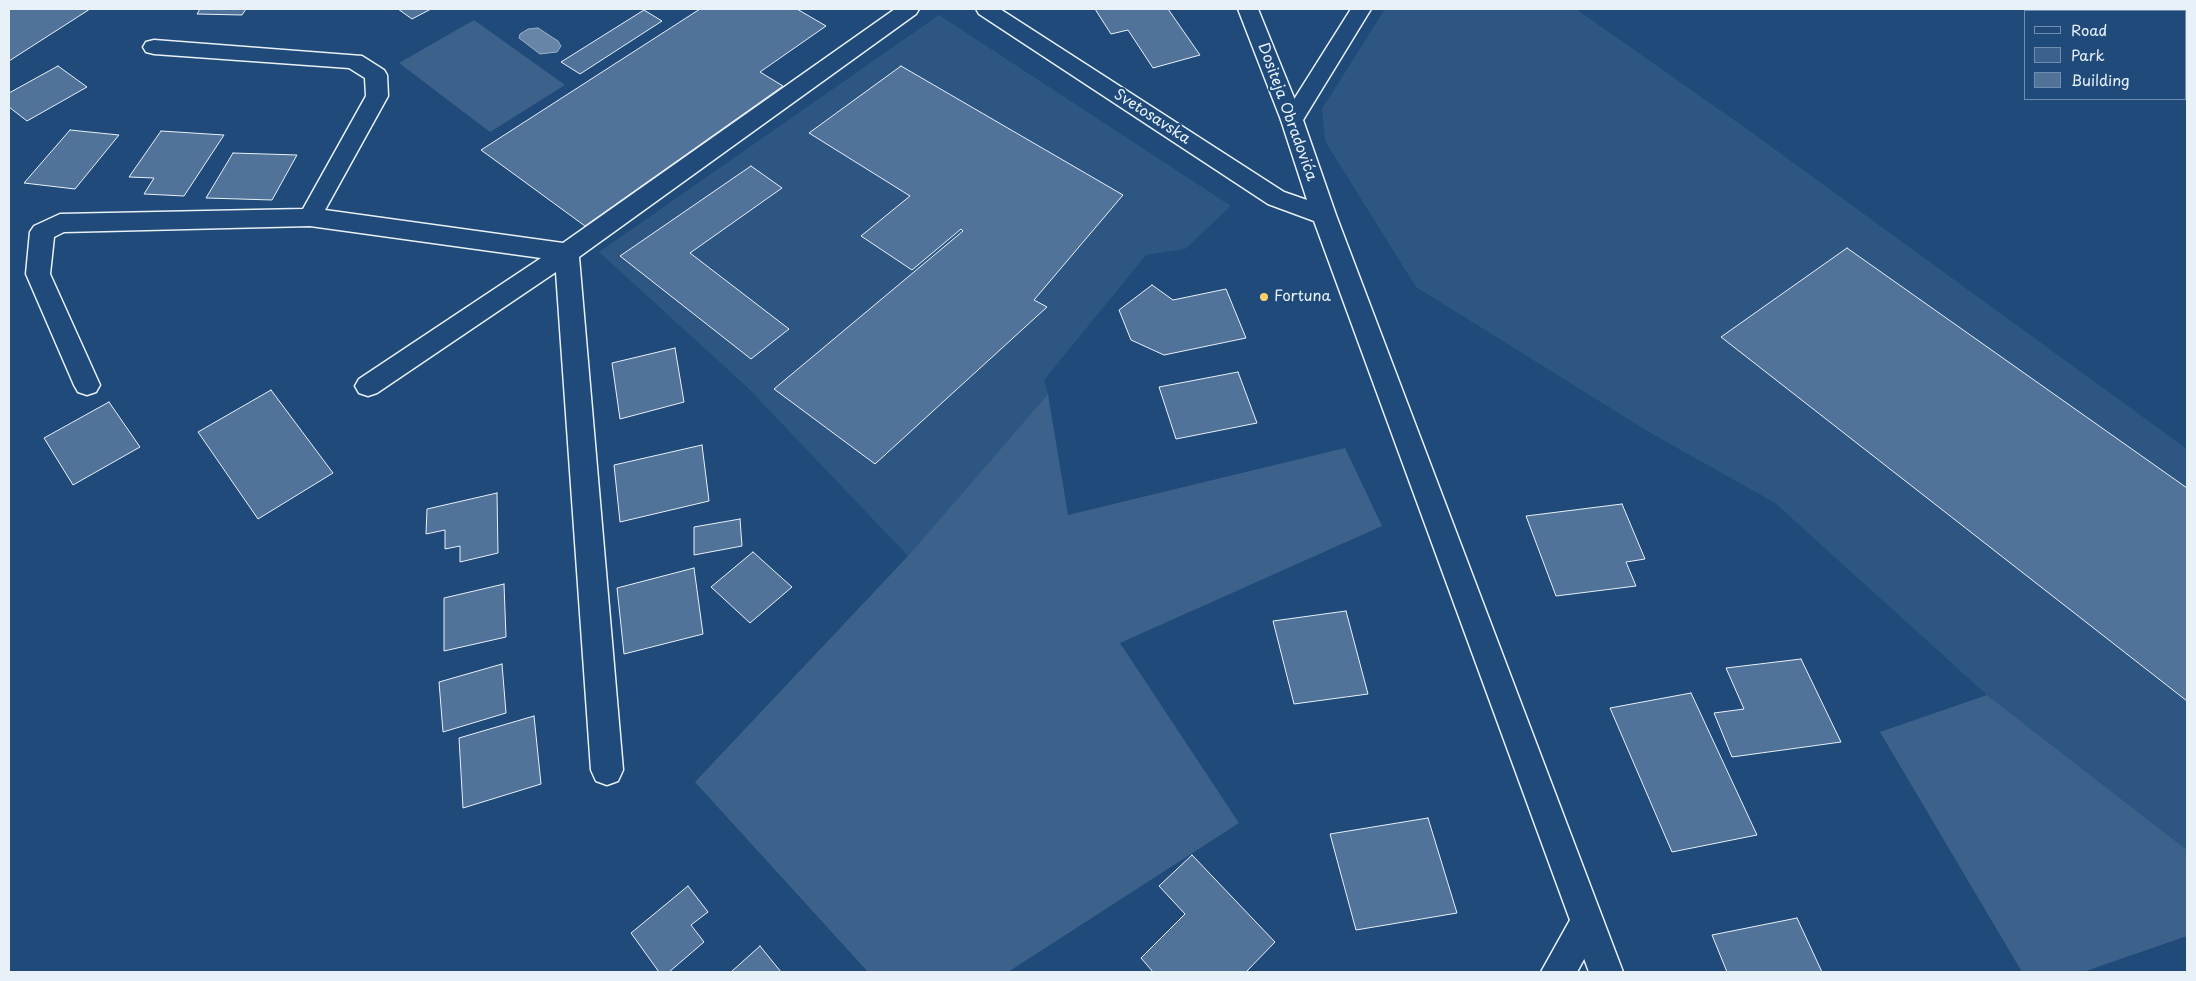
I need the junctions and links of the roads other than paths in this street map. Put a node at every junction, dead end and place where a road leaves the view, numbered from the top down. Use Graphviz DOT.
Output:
graph roads {
  1 [pos="910,9"];
  2 [pos="986,9"];
  3 [pos="1248,9"];
  4 [pos="1361,9"];
  5 [pos="154,47"];
  6 [pos="1292,120"];
  7 [pos="1324,215"];
  8 [pos="310,217"];
  9 [pos="567,253"];
  10 [pos="87,386"];
  11 [pos="368,386"];
  12 [pos="607,770"];
  13 [pos="1587,923"];
  14 [pos="1558,972"];
  15 [pos="1606,972"];
  1 -- 9 [label="street"];
  2 -- 7 [label="street, Svetosavska"];
  3 -- 6 [label="street, Dositeja Obradovića"];
  4 -- 6 [label="street"];
  5 -- 8 [label="street"];
  6 -- 7 [label="street, Dositeja Obradovića"];
  7 -- 13 [label="street, Dositeja Obradovića"];
  8 -- 9 [label="street"];
  8 -- 10 [label="street"];
  9 -- 11 [label="street"];
  9 -- 12 [label="street"];
  13 -- 14 [label="street"];
  13 -- 15 [label="street, Dositeja Obradovića"];
}
